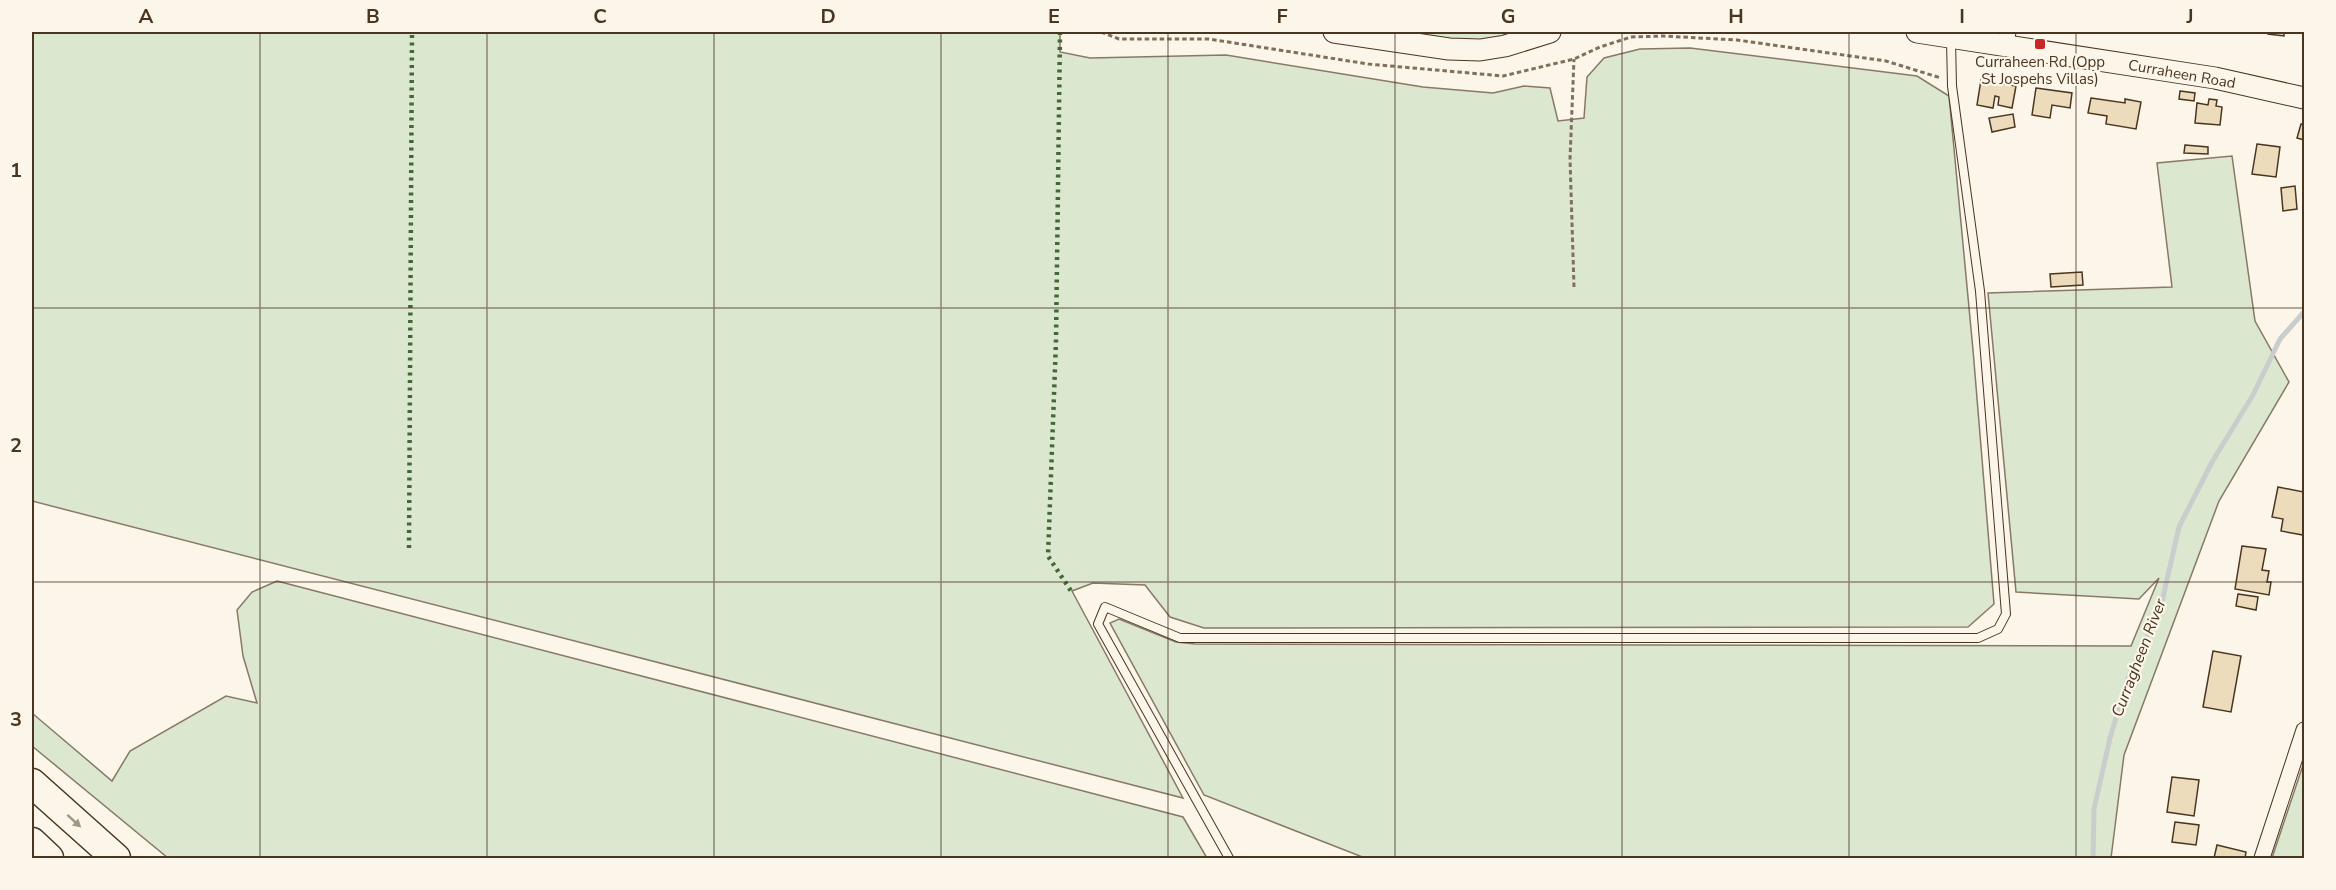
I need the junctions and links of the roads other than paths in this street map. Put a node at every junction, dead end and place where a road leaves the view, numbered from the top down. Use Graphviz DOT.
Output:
graph roads {
  1 [pos="1334,32"];
  2 [pos="1550,32"];
  3 [pos="1917,32"];
  4 [pos="1951,36"];
  5 [pos="2007,38"];
  6 [pos="2304,98"];
  7 [pos="2304,730"];
  8 [pos="32,783"];
  9 [pos="32,842"];
  10 [pos="49,858"];
  11 [pos="116,858"];
  12 [pos="1229,858"];
  13 [pos="2262,858"];
  1 -- 2 [label="street"];
  3 -- 4 [label="street, Curraheen Road"];
  4 -- 5 [label="street, Curraheen Road"];
  4 -- 12 [label="lane"];
  5 -- 6 [label="street, Curraheen Road"];
  7 -- 13 [label="street"];
  8 -- 11 [label="highway, one-way"];
  9 -- 10 [label="highway"];
}
